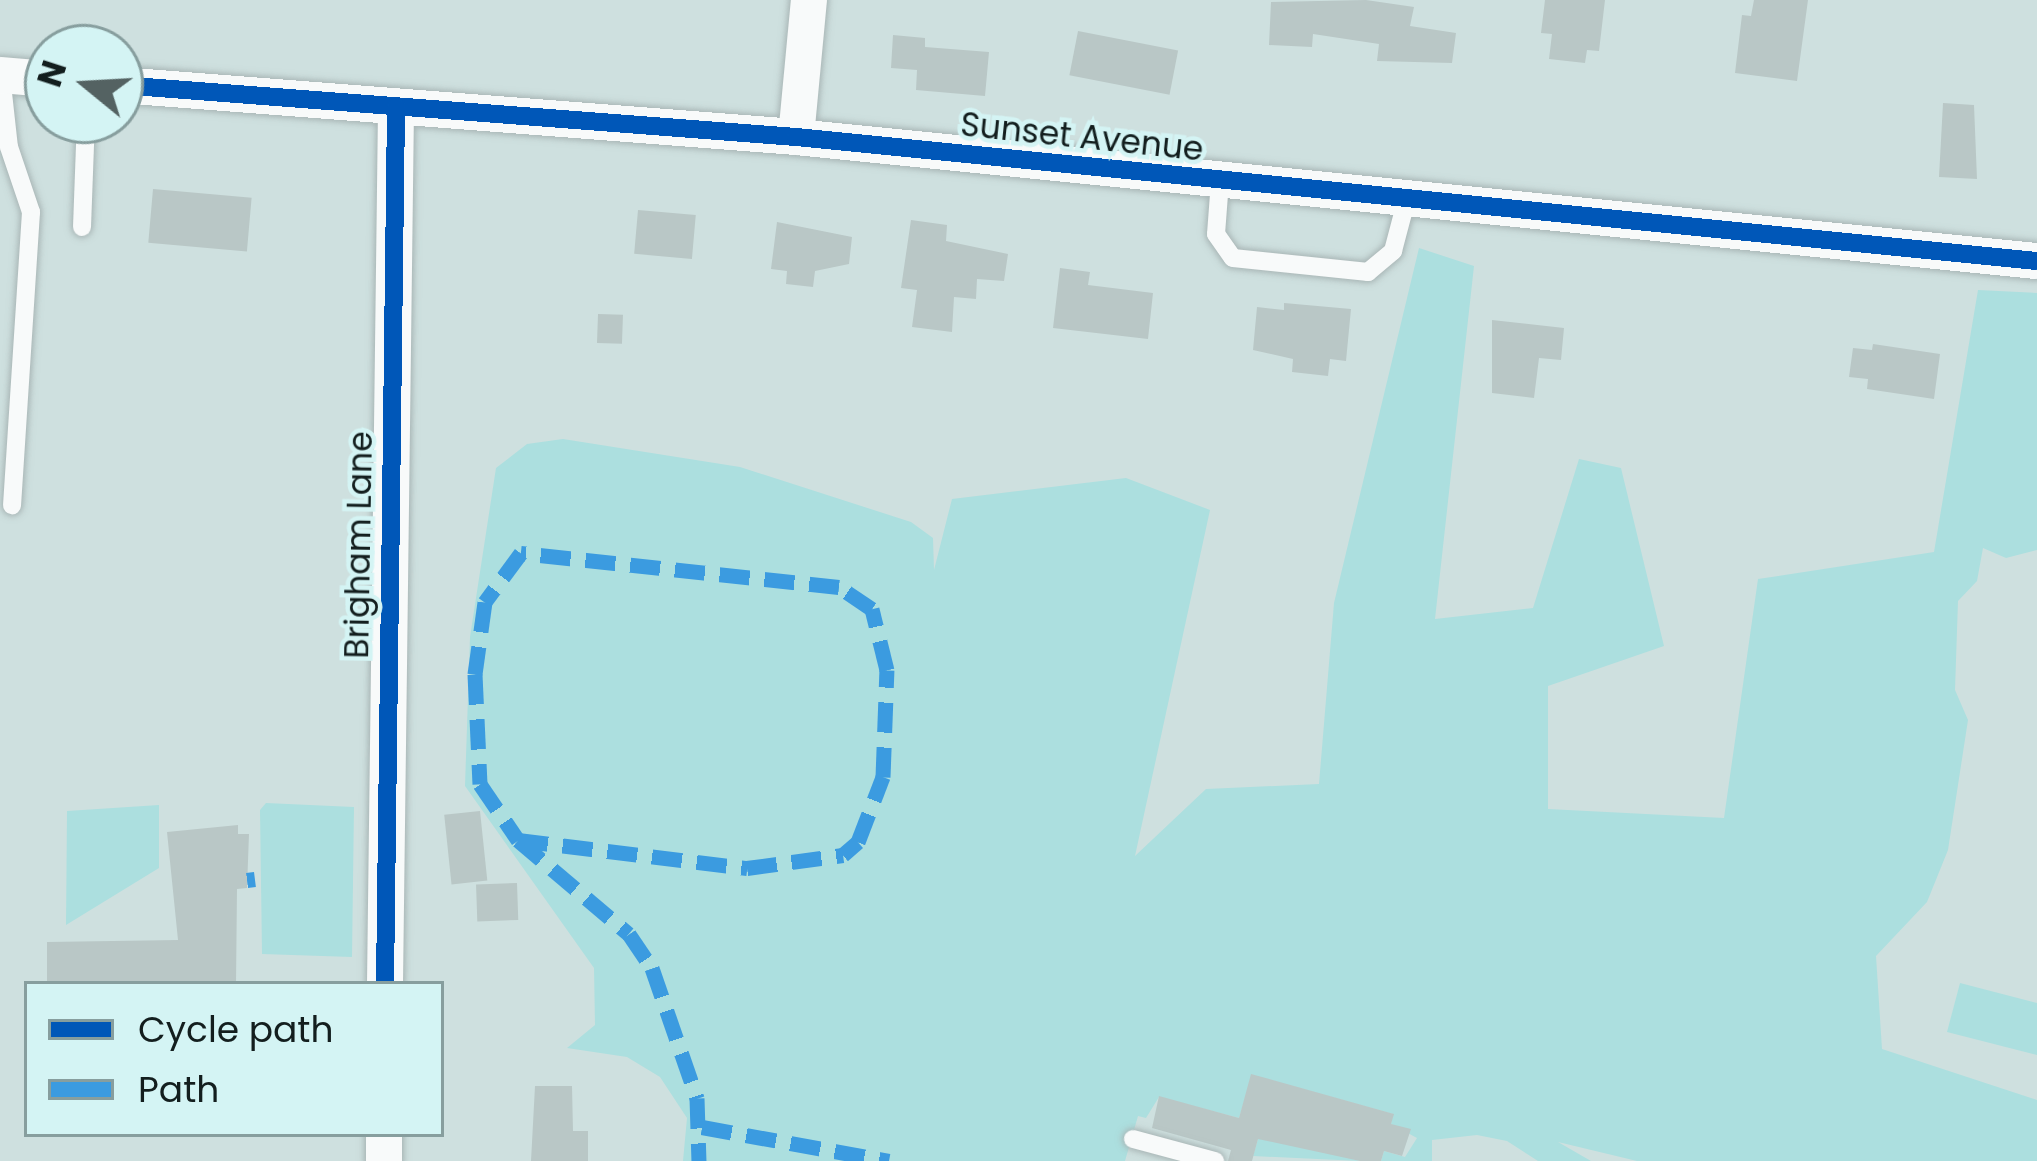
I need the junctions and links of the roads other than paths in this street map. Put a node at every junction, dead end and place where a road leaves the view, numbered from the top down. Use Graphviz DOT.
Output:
graph roads {
  1 [pos="809,0"];
  2 [pos="1,75"];
  3 [pos="144,87"];
  4 [pos="396,107"];
  5 [pos="796,137"];
  6 [pos="85,144"];
  7 [pos="5,147"];
  8 [pos="1220,181"];
  9 [pos="1407,198"];
  10 [pos="82,227"];
  11 [pos="2037,261"];
  12 [pos="12,505"];
  13 [pos="385,981"];
  14 [pos="1132,1138"];
  15 [pos="1215,1161"];
  1 -- 5 [label="street"];
  2 -- 7 [label="lane"];
  3 -- 4 [label="street, Sunset Avenue"];
  4 -- 5 [label="street, Sunset Avenue"];
  4 -- 13 [label="street, Brigham Lane"];
  5 -- 8 [label="street, Sunset Avenue"];
  6 -- 10 [label="lane"];
  7 -- 12 [label="lane"];
  8 -- 9 [label="street, Sunset Avenue"];
  8 -- 9 [label="lane"];
  9 -- 11 [label="street, Sunset Avenue"];
  14 -- 15 [label="lane"];
}
